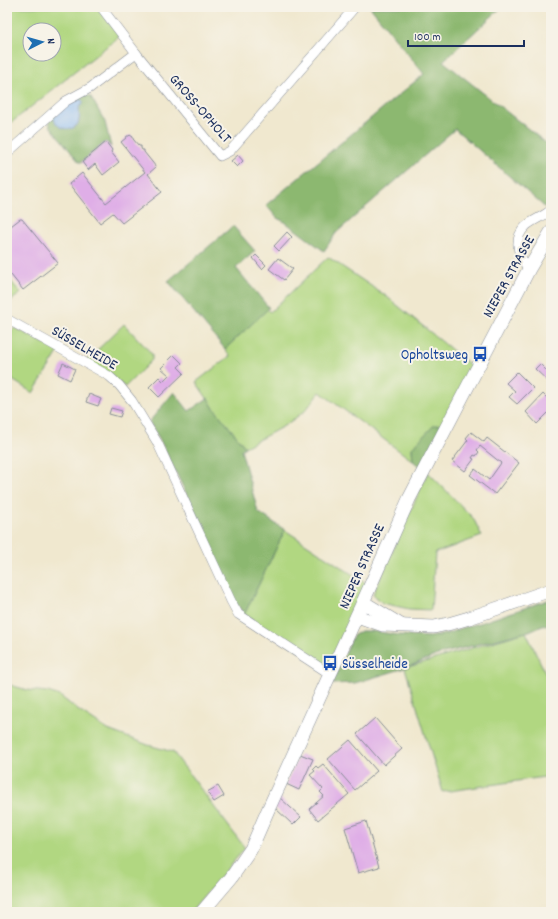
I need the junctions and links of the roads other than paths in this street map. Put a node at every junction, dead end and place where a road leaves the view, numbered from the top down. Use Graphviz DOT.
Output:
graph roads {
  1 [pos="101,7"];
  2 [pos="355,7"];
  3 [pos="136,53"];
  4 [pos="7,153"];
  5 [pos="551,210"];
  6 [pos="551,232"];
  7 [pos="529,269"];
  8 [pos="7,319"];
  9 [pos="551,590"];
  10 [pos="363,602"];
  11 [pos="357,616"];
  12 [pos="401,625"];
  13 [pos="330,674"];
  14 [pos="202,912"];
  1 -- 3 [label="street"];
  2 -- 3 [label="street, GROSS-OPHOLT"];
  3 -- 4 [label="street"];
  5 -- 7 [label="street"];
  6 -- 7 [label="main road, NIEPER STRASSE"];
  7 -- 10 [label="main road, NIEPER STRASSE"];
  8 -- 13 [label="street, SÜSSELHEIDE"];
  9 -- 12 [label="main road"];
  10 -- 11 [label="main road, NIEPER STRASSE"];
  10 -- 12 [label="main road"];
  11 -- 12 [label="main road"];
  11 -- 13 [label="main road, NIEPER STRASSE"];
  13 -- 14 [label="main road, NIEPER STRASSE"];
}
